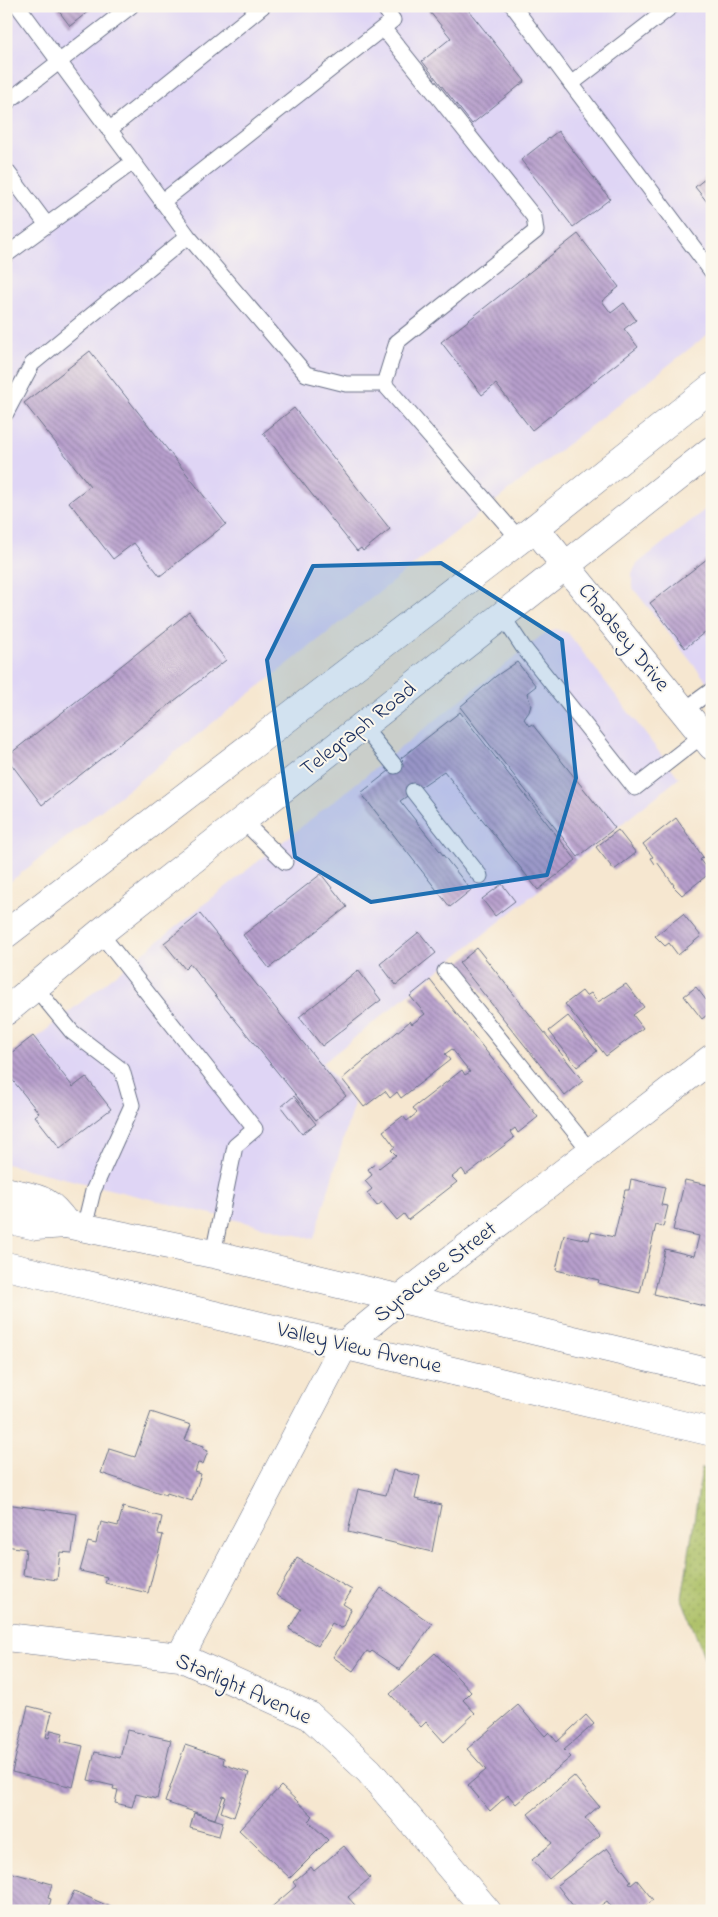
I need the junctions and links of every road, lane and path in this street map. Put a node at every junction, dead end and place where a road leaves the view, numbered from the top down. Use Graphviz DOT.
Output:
graph roads {
  1 [pos="18,6"];
  2 [pos="131,6"];
  3 [pos="263,6"];
  4 [pos="383,6"];
  5 [pos="513,6"];
  6 [pos="672,6"];
  7 [pos="383,28"];
  8 [pos="60,62"];
  9 [pos="570,84"];
  10 [pos="6,103"];
  11 [pos="109,130"];
  12 [pos="133,162"];
  13 [pos="6,170"];
  14 [pos="162,202"];
  15 [pos="47,225"];
  16 [pos="188,236"];
  17 [pos="6,255"];
  18 [pos="712,272"];
  19 [pos="384,384"];
  20 [pos="712,387"];
  21 [pos="6,413"];
  22 [pos="712,450"];
  23 [pos="527,534"];
  24 [pos="566,568"];
  25 [pos="503,617"];
  26 [pos="712,690"];
  27 [pos="683,711"];
  28 [pos="363,727"];
  29 [pos="707,741"];
  30 [pos="395,766"];
  31 [pos="413,791"];
  32 [pos="243,821"];
  33 [pos="285,862"];
  34 [pos="480,876"];
  35 [pos="6,934"];
  36 [pos="100,934"];
  37 [pos="445,971"];
  38 [pos="36,987"];
  39 [pos="6,1011"];
  40 [pos="712,1058"];
  41 [pos="590,1151"];
  42 [pos="6,1191"];
  43 [pos="6,1219"];
  44 [pos="75,1226"];
  45 [pos="213,1254"];
  46 [pos="6,1266"];
  47 [pos="400,1299"];
  48 [pos="344,1345"];
  49 [pos="712,1373"];
  50 [pos="712,1432"];
  51 [pos="6,1637"];
  52 [pos="180,1657"];
  53 [pos="487,1911"];
  1 -- 8 [label="lane"];
  2 -- 8 [label="lane"];
  3 -- 11 [label="lane"];
  4 -- 7 [label="lane"];
  5 -- 9 [label="lane"];
  6 -- 9 [label="lane"];
  7 -- 14 [label="lane"];
  7 -- 19 [label="lane"];
  8 -- 10 [label="lane"];
  8 -- 11 [label="lane"];
  9 -- 18 [label="lane"];
  11 -- 12 [label="lane"];
  12 -- 14 [label="lane"];
  12 -- 15 [label="lane"];
  13 -- 15 [label="lane"];
  14 -- 16 [label="lane"];
  15 -- 17 [label="lane"];
  16 -- 19 [label="lane"];
  16 -- 21 [label="lane"];
  19 -- 23 [label="lane"];
  20 -- 23 [label="main road"];
  22 -- 24 [label="main road, Telegraph Road"];
  23 -- 24 [label="main road, Chadsey Drive"];
  23 -- 35 [label="main road"];
  24 -- 25 [label="main road, Telegraph Road"];
  24 -- 27 [label="main road, Chadsey Drive"];
  25 -- 28 [label="main road, Telegraph Road"];
  25 -- 29 [label="lane"];
  26 -- 27 [label="lane"];
  27 -- 29 [label="main road, Chadsey Drive"];
  28 -- 30 [label="lane"];
  28 -- 32 [label="main road, Telegraph Road"];
  31 -- 34 [label="lane"];
  32 -- 33 [label="lane"];
  32 -- 36 [label="main road, Telegraph Road"];
  36 -- 38 [label="main road, Telegraph Road"];
  36 -- 45 [label="lane"];
  37 -- 41 [label="lane"];
  38 -- 39 [label="main road, Telegraph Road"];
  38 -- 44 [label="lane"];
  40 -- 41 [label="main road, Syracuse Street"];
  41 -- 47 [label="main road, Syracuse Street"];
  42 -- 44 [label="main road"];
  43 -- 44 [label="main road"];
  44 -- 45 [label="main road"];
  45 -- 47 [label="main road"];
  46 -- 48 [label="main road, Valley View Avenue"];
  47 -- 48 [label="main road, Syracuse Street"];
  47 -- 49 [label="main road"];
  48 -- 50 [label="main road, Valley View Avenue"];
  48 -- 52 [label="main road, Syracuse Street"];
  51 -- 52 [label="main road, Starlight Avenue"];
  52 -- 53 [label="main road, Starlight Avenue"];
}
